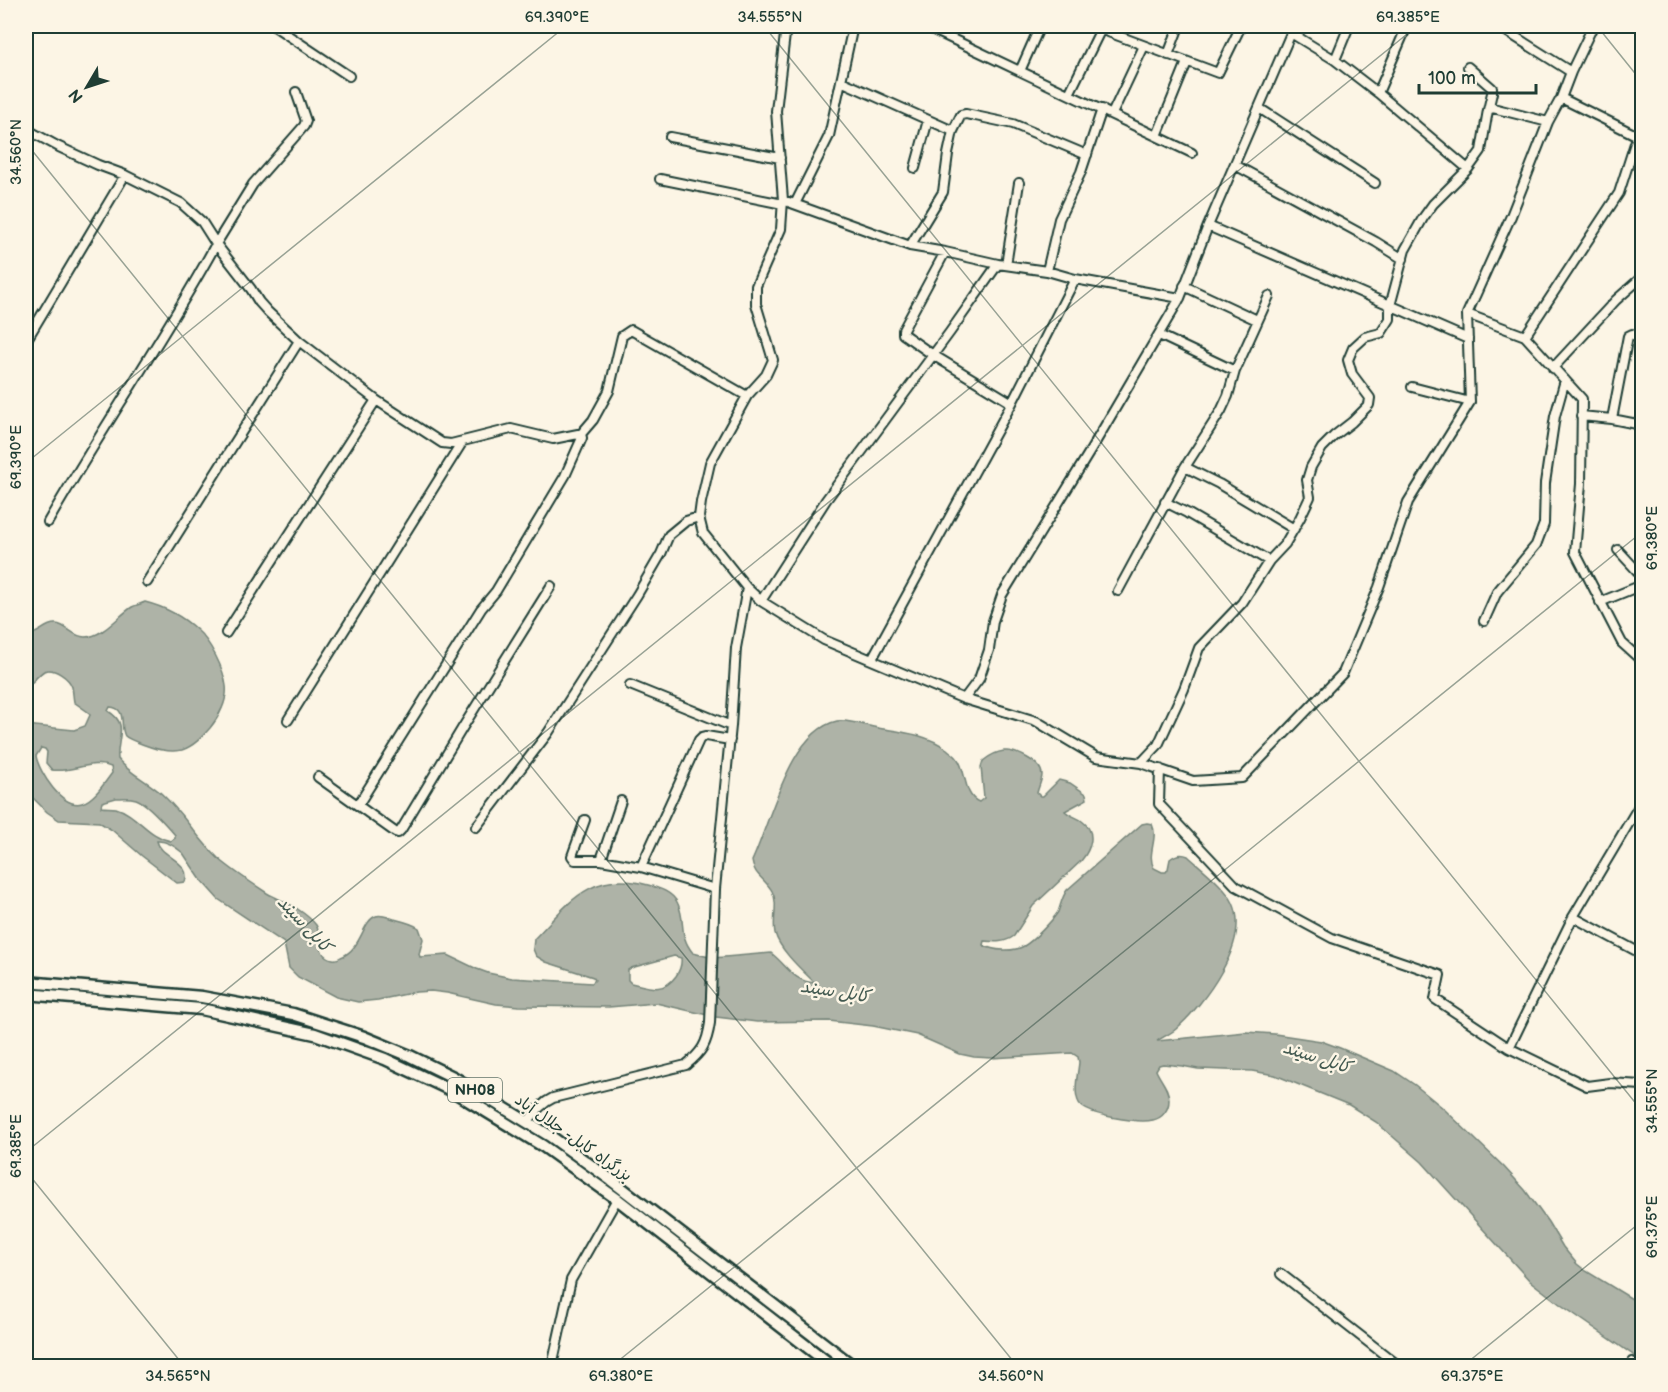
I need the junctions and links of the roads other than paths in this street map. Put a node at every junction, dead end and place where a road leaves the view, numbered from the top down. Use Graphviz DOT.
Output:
graph roads {
  1 [pos="274,26"];
  2 [pos="786,26"];
  3 [pos="853,26"];
  4 [pos="925,26"];
  5 [pos="1040,26"];
  6 [pos="1092,26"];
  7 [pos="1179,26"];
  8 [pos="1241,26"];
  9 [pos="1349,26"];
  10 [pos="1407,26"];
  11 [pos="1498,26"];
  12 [pos="1593,26"];
  13 [pos="1101,29"];
  14 [pos="1293,29"];
  15 [pos="1144,46"];
  16 [pos="1168,55"];
  17 [pos="1335,60"];
  18 [pos="1187,62"];
  19 [pos="1468,67"];
  20 [pos="1020,71"];
  21 [pos="1571,72"];
  22 [pos="349,76"];
  23 [pos="841,81"];
  24 [pos="296,92"];
  25 [pos="1378,93"];
  26 [pos="1069,94"];
  27 [pos="1561,98"];
  28 [pos="1259,108"];
  29 [pos="1102,109"];
  30 [pos="1488,110"];
  31 [pos="1112,114"];
  32 [pos="928,120"];
  33 [pos="1548,122"];
  34 [pos="26,129"];
  35 [pos="953,131"];
  36 [pos="670,136"];
  37 [pos="1157,136"];
  38 [pos="1640,137"];
  39 [pos="1192,153"];
  40 [pos="1087,155"];
  41 [pos="780,158"];
  42 [pos="1235,165"];
  43 [pos="915,168"];
  44 [pos="1468,169"];
  45 [pos="125,175"];
  46 [pos="660,179"];
  47 [pos="1019,183"];
  48 [pos="1375,183"];
  49 [pos="783,202"];
  50 [pos="795,204"];
  51 [pos="1208,226"];
  52 [pos="216,244"];
  53 [pos="910,246"];
  54 [pos="945,252"];
  55 [pos="1402,259"];
  56 [pos="1002,265"];
  57 [pos="1047,271"];
  58 [pos="1642,277"];
  59 [pos="1075,279"];
  60 [pos="1184,286"];
  61 [pos="1269,296"];
  62 [pos="1180,298"];
  63 [pos="1390,306"];
  64 [pos="1467,314"];
  65 [pos="1257,320"];
  66 [pos="1159,334"];
  67 [pos="1525,336"];
  68 [pos="1468,339"];
  69 [pos="1642,340"];
  70 [pos="26,341"];
  71 [pos="299,341"];
  72 [pos="933,355"];
  73 [pos="1553,368"];
  74 [pos="1235,370"];
  75 [pos="1564,380"];
  76 [pos="1412,387"];
  77 [pos="747,396"];
  78 [pos="376,400"];
  79 [pos="1470,402"];
  80 [pos="1012,404"];
  81 [pos="1581,416"];
  82 [pos="1612,419"];
  83 [pos="1642,425"];
  84 [pos="580,434"];
  85 [pos="463,441"];
  86 [pos="1185,467"];
  87 [pos="1165,502"];
  88 [pos="699,517"];
  89 [pos="48,522"];
  90 [pos="1294,529"];
  91 [pos="1618,550"];
  92 [pos="1269,561"];
  93 [pos="1642,576"];
  94 [pos="147,582"];
  95 [pos="1642,585"];
  96 [pos="551,586"];
  97 [pos="747,588"];
  98 [pos="1118,591"];
  99 [pos="761,601"];
  100 [pos="1600,602"];
  101 [pos="1484,621"];
  102 [pos="226,633"];
  103 [pos="872,659"];
  104 [pos="1642,661"];
  105 [pos="630,685"];
  106 [pos="964,699"];
  107 [pos="288,720"];
  108 [pos="731,726"];
  109 [pos="730,740"];
  110 [pos="1141,763"];
  111 [pos="1160,769"];
  112 [pos="318,777"];
  113 [pos="621,801"];
  114 [pos="1642,801"];
  115 [pos="358,805"];
  116 [pos="585,820"];
  117 [pos="476,827"];
  118 [pos="601,860"];
  119 [pos="641,867"];
  120 [pos="715,889"];
  121 [pos="1574,917"];
  122 [pos="1642,954"];
  123 [pos="26,982"];
  124 [pos="26,994"];
  125 [pos="202,997"];
  126 [pos="201,1009"];
  127 [pos="1509,1048"];
  128 [pos="1642,1085"];
  129 [pos="528,1121"];
  130 [pos="550,1136"];
  131 [pos="543,1146"];
  132 [pos="611,1180"];
  133 [pos="604,1189"];
  134 [pos="617,1199"];
  135 [pos="647,1215"];
  136 [pos="1281,1274"];
  137 [pos="552,1366"];
  138 [pos="832,1366"];
  139 [pos="853,1366"];
  140 [pos="1399,1366"];
  141 [pos="1629,1366"];
  142 [pos="1639,1366"];
  1 -- 22 [label="street"];
  2 -- 41 [label="street"];
  3 -- 23 [label="street"];
  4 -- 20 [label="street"];
  5 -- 20 [label="street"];
  6 -- 13 [label="street"];
  7 -- 16 [label="street"];
  8 -- 18 [label="street"];
  9 -- 17 [label="street"];
  10 -- 25 [label="street"];
  11 -- 21 [label="street"];
  12 -- 21 [label="street"];
  13 -- 15 [label="street"];
  13 -- 26 [label="street"];
  14 -- 17 [label="street"];
  14 -- 28 [label="street"];
  15 -- 16 [label="street"];
  15 -- 31 [label="street"];
  16 -- 18 [label="street"];
  17 -- 25 [label="street"];
  18 -- 37 [label="street"];
  19 -- 30 [label="street"];
  20 -- 26 [label="street"];
  21 -- 27 [label="street"];
  23 -- 32 [label="street"];
  23 -- 50 [label="street"];
  24 -- 52 [label="street"];
  25 -- 44 [label="street"];
  26 -- 29 [label="street"];
  27 -- 33 [label="street"];
  27 -- 38 [label="street"];
  28 -- 42 [label="street"];
  28 -- 48 [label="street"];
  29 -- 31 [label="street"];
  29 -- 40 [label="street"];
  30 -- 33 [label="street"];
  30 -- 44 [label="street"];
  31 -- 37 [label="street"];
  32 -- 35 [label="street"];
  32 -- 43 [label="street"];
  33 -- 64 [label="street"];
  34 -- 45 [label="street"];
  35 -- 40 [label="street"];
  35 -- 53 [label="street"];
  36 -- 41 [label="street"];
  37 -- 39 [label="street"];
  38 -- 67 [label="street"];
  40 -- 57 [label="street"];
  41 -- 49 [label="street"];
  42 -- 51 [label="street"];
  42 -- 55 [label="street"];
  44 -- 55 [label="street"];
  45 -- 52 [label="street"];
  45 -- 70 [label="street"];
  46 -- 49 [label="street"];
  47 -- 56 [label="street"];
  49 -- 50 [label="street"];
  49 -- 77 [label="street"];
  50 -- 53 [label="street"];
  51 -- 60 [label="street"];
  51 -- 63 [label="street"];
  52 -- 71 [label="street"];
  52 -- 89 [label="street"];
  53 -- 54 [label="street"];
  54 -- 56 [label="street"];
  54 -- 72 [label="street"];
  55 -- 63 [label="street"];
  56 -- 57 [label="street"];
  56 -- 72 [label="street"];
  57 -- 59 [label="street"];
  58 -- 73 [label="street"];
  59 -- 62 [label="street"];
  59 -- 80 [label="street"];
  60 -- 62 [label="street"];
  60 -- 65 [label="street"];
  61 -- 65 [label="street"];
  62 -- 66 [label="street"];
  63 -- 68 [label="street"];
  63 -- 90 [label="street"];
  64 -- 67 [label="street"];
  64 -- 68 [label="street"];
  65 -- 74 [label="street"];
  66 -- 74 [label="street"];
  66 -- 106 [label="street"];
  67 -- 73 [label="street"];
  68 -- 79 [label="street"];
  69 -- 82 [label="street"];
  71 -- 78 [label="street"];
  71 -- 94 [label="street"];
  72 -- 80 [label="street"];
  72 -- 99 [label="street"];
  73 -- 75 [label="street"];
  74 -- 86 [label="street"];
  75 -- 81 [label="street"];
  75 -- 101 [label="street"];
  76 -- 79 [label="street"];
  77 -- 84 [label="street"];
  77 -- 88 [label="street"];
  78 -- 85 [label="street"];
  78 -- 102 [label="street"];
  79 -- 111 [label="street"];
  80 -- 103 [label="street"];
  81 -- 82 [label="street"];
  81 -- 100 [label="street"];
  82 -- 83 [label="street"];
  84 -- 85 [label="street"];
  84 -- 115 [label="street"];
  85 -- 107 [label="street"];
  86 -- 87 [label="street"];
  86 -- 90 [label="street"];
  87 -- 92 [label="street"];
  87 -- 98 [label="street"];
  88 -- 97 [label="street"];
  88 -- 117 [label="street"];
  90 -- 92 [label="street"];
  91 -- 93 [label="street"];
  92 -- 110 [label="street"];
  95 -- 100 [label="street"];
  96 -- 115 [label="street"];
  97 -- 99 [label="street"];
  97 -- 108 [label="street"];
  99 -- 103 [label="street"];
  100 -- 104 [label="street"];
  103 -- 106 [label="street"];
  105 -- 108 [label="street"];
  106 -- 110 [label="street"];
  108 -- 109 [label="street"];
  109 -- 119 [label="street"];
  109 -- 120 [label="street"];
  110 -- 111 [label="street"];
  111 -- 127 [label="street"];
  112 -- 115 [label="street"];
  113 -- 118 [label="street"];
  114 -- 121 [label="street"];
  116 -- 118 [label="street"];
  118 -- 119 [label="street"];
  119 -- 120 [label="street"];
  120 -- 129 [label="street"];
  121 -- 122 [label="street"];
  121 -- 127 [label="street"];
  123 -- 125 [label="highway, بزرگراه کابل- جلال آباد / NH08"];
  124 -- 126 [label="highway, بزرگراه کابل- جلال آباد / NH08"];
  125 -- 126 [label="highway"];
  125 -- 129 [label="highway, بزرگراه کابل- جلال آباد / NH08"];
  126 -- 131 [label="highway, بزرگراه کابل- جلال آباد / NH08"];
  127 -- 128 [label="street"];
  129 -- 130 [label="highway, بزرگراه کابل- جلال آباد / NH08"];
  130 -- 131 [label="highway"];
  130 -- 132 [label="highway, بزرگراه کابل- جلال آباد / NH08"];
  131 -- 133 [label="highway, بزرگراه کابل- جلال آباد / NH08"];
  132 -- 133 [label="highway"];
  132 -- 135 [label="highway, بزرگراه کابل- جلال آباد / NH08"];
  133 -- 134 [label="highway, بزرگراه کابل- جلال آباد / NH08"];
  134 -- 135 [label="highway, بزرگراه کابل- جلال آباد / NH08"];
  134 -- 137 [label="street"];
  135 -- 138 [label="highway, بزرگراه کابل- جلال آباد / NH08"];
  135 -- 139 [label="highway, بزرگراه کابل- جلال آباد / NH08"];
  136 -- 140 [label="street"];
  141 -- 142 [label="street"];
}
